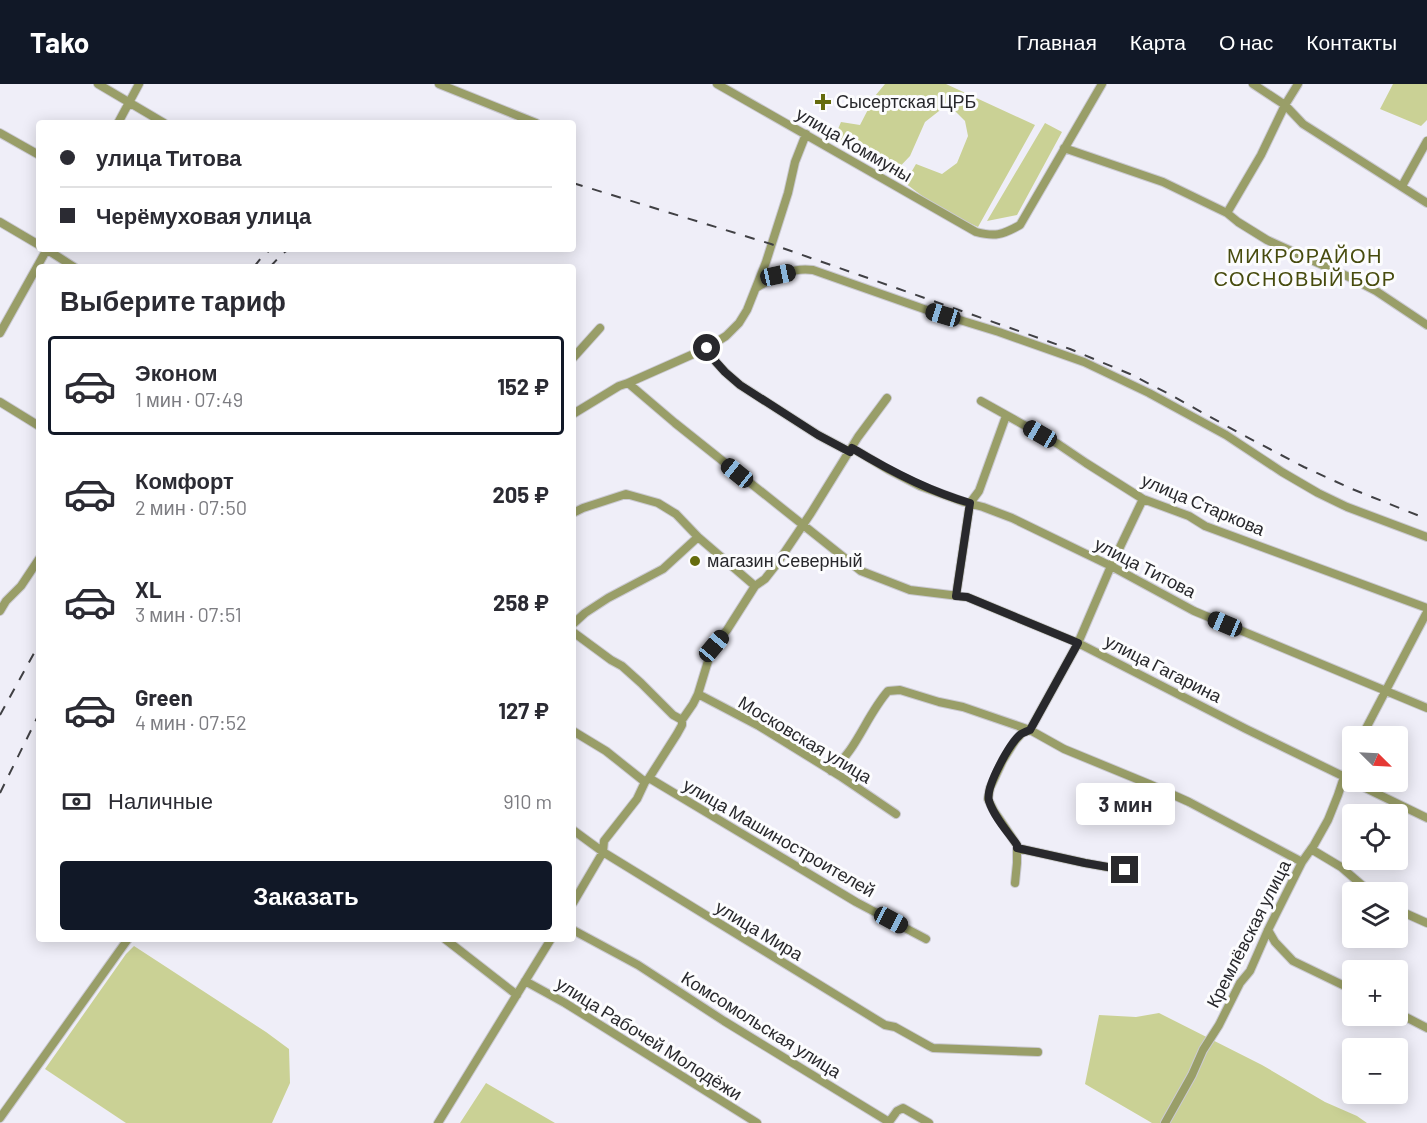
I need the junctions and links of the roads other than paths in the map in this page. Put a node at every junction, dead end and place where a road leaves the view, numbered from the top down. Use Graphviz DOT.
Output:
graph roads {
  1 [pos="98,84"];
  2 [pos="138,84"];
  3 [pos="439,84"];
  4 [pos="717,84"];
  5 [pos="1102,84"];
  6 [pos="1253,84"];
  7 [pos="1298,84"];
  8 [pos="129,102"];
  9 [pos="1285,105"];
  10 [pos="120,120"];
  11 [pos="159,120"];
  12 [pos="529,120"];
  13 [pos="0,133"];
  14 [pos="806,134"];
  15 [pos="1427,141"];
  16 [pos="1064,148"];
  17 [pos="36,153"];
  18 [pos="1402,186"];
  19 [pos="1427,203"];
  20 [pos="1227,213"];
  21 [pos="0,222"];
  22 [pos="36,243"];
  23 [pos="52,252"];
  24 [pos="70,264"];
  25 [pos="36,269"];
  26 [pos="756,288"];
  27 [pos="1427,325"];
  28 [pos="600,328"];
  29 [pos="0,333"];
  30 [pos="707,348"];
  31 [pos="576,355"];
  32 [pos="628,383"];
  33 [pos="887,398"];
  34 [pos="981,401"];
  35 [pos="0,402"];
  36 [pos="576,412"];
  37 [pos="1006,416"];
  38 [pos="36,424"];
  39 [pos="851,450"];
  40 [pos="1143,499"];
  41 [pos="970,503"];
  42 [pos="576,512"];
  43 [pos="803,526"];
  44 [pos="698,537"];
  45 [pos="1427,537"];
  46 [pos="36,564"];
  47 [pos="1111,566"];
  48 [pos="755,586"];
  49 [pos="956,596"];
  50 [pos="1427,610"];
  51 [pos="0,611"];
  52 [pos="576,621"];
  53 [pos="576,634"];
  54 [pos="1078,643"];
  55 [pos="1385,690"];
  56 [pos="698,694"];
  57 [pos="1427,708"];
  58 [pos="682,720"];
  59 [pos="1367,726"];
  60 [pos="1030,730"];
  61 [pos="576,732"];
  62 [pos="831,771"];
  63 [pos="1342,776"];
  64 [pos="647,780"];
  65 [pos="1342,783"];
  66 [pos="1375,792"];
  67 [pos="896,814"];
  68 [pos="1427,818"];
  69 [pos="576,832"];
  70 [pos="1017,848"];
  71 [pos="1311,849"];
  72 [pos="603,852"];
  73 [pos="1302,862"];
  74 [pos="1125,870"];
  75 [pos="1358,882"];
  76 [pos="1015,883"];
  77 [pos="576,898"];
  78 [pos="1408,914"];
  79 [pos="1427,923"];
  80 [pos="1268,930"];
  81 [pos="576,932"];
  82 [pos="926,939"];
  83 [pos="126,942"];
  84 [pos="449,942"];
  85 [pos="549,942"];
  86 [pos="525,981"];
  87 [pos="1342,985"];
  88 [pos="517,995"];
  89 [pos="1408,1018"];
  90 [pos="1427,1028"];
  91 [pos="1038,1052"];
  92 [pos="0,1118"];
  93 [pos="438,1123"];
  94 [pos="757,1123"];
  95 [pos="929,1123"];
  96 [pos="1165,1123"];
  1 -- 8 [label="street"];
  2 -- 8 [label="street"];
  3 -- 12 [label="street"];
  4 -- 14 [label="street, улица Коммуны"];
  5 -- 16 [label="street"];
  6 -- 9 [label="street"];
  7 -- 9 [label="street"];
  8 -- 10 [label="street"];
  8 -- 11 [label="street"];
  9 -- 18 [label="street"];
  9 -- 20 [label="street"];
  13 -- 17 [label="street"];
  14 -- 16 [label="street, улица Коммуны"];
  14 -- 26 [label="street"];
  15 -- 18 [label="street"];
  16 -- 20 [label="street"];
  18 -- 19 [label="street"];
  20 -- 27 [label="street"];
  21 -- 22 [label="street"];
  23 -- 24 [label="street"];
  25 -- 29 [label="street"];
  26 -- 30 [label="street"];
  26 -- 45 [label="street"];
  28 -- 31 [label="street"];
  30 -- 32 [label="street"];
  30 -- 39 [label="street, улица Титова"];
  32 -- 36 [label="street"];
  32 -- 43 [label="street, улица Гагарина"];
  33 -- 39 [label="street"];
  34 -- 37 [label="street, улица Старкова"];
  35 -- 38 [label="street"];
  37 -- 40 [label="street, улица Старкова"];
  37 -- 41 [label="street"];
  39 -- 41 [label="street, улица Титова"];
  39 -- 43 [label="street"];
  40 -- 47 [label="street"];
  40 -- 50 [label="street, улица Старкова"];
  41 -- 47 [label="street, улица Титова"];
  41 -- 49 [label="street"];
  42 -- 44 [label="street"];
  43 -- 48 [label="street"];
  43 -- 49 [label="street, улица Гагарина"];
  44 -- 48 [label="street"];
  44 -- 52 [label="street"];
  46 -- 51 [label="street"];
  47 -- 54 [label="street"];
  47 -- 55 [label="street, улица Титова"];
  48 -- 56 [label="street"];
  49 -- 54 [label="street, улица Гагарина"];
  50 -- 55 [label="street"];
  53 -- 58 [label="street"];
  54 -- 60 [label="street"];
  54 -- 63 [label="street, улица Гагарина"];
  55 -- 57 [label="street, улица Титова"];
  55 -- 59 [label="street"];
  56 -- 58 [label="street"];
  56 -- 62 [label="street, Московская улица"];
  58 -- 64 [label="street"];
  60 -- 62 [label="street"];
  60 -- 70 [label="street"];
  60 -- 73 [label="street"];
  61 -- 64 [label="street, улица Машиностроителей"];
  62 -- 67 [label="street, Московская улица"];
  64 -- 72 [label="street"];
  64 -- 82 [label="street, улица Машиностроителей"];
  65 -- 71 [label="street, Кремлёвская улица"];
  66 -- 68 [label="street, улица Гагарина"];
  69 -- 72 [label="street, улица Мира"];
  70 -- 74 [label="street"];
  70 -- 76 [label="street"];
  71 -- 73 [label="street, Кремлёвская улица"];
  71 -- 75 [label="street"];
  72 -- 77 [label="street"];
  72 -- 91 [label="street, улица Мира"];
  73 -- 80 [label="street, Кремлёвская улица"];
  78 -- 79 [label="street"];
  80 -- 87 [label="street"];
  80 -- 96 [label="street, Кремлёвская улица"];
  81 -- 95 [label="street, Комсомольская улица"];
  83 -- 92 [label="street"];
  84 -- 88 [label="street"];
  85 -- 86 [label="street"];
  86 -- 88 [label="street"];
  86 -- 94 [label="street, улица Рабочей Молодёжи"];
  88 -- 93 [label="street"];
  89 -- 90 [label="street"];
}
